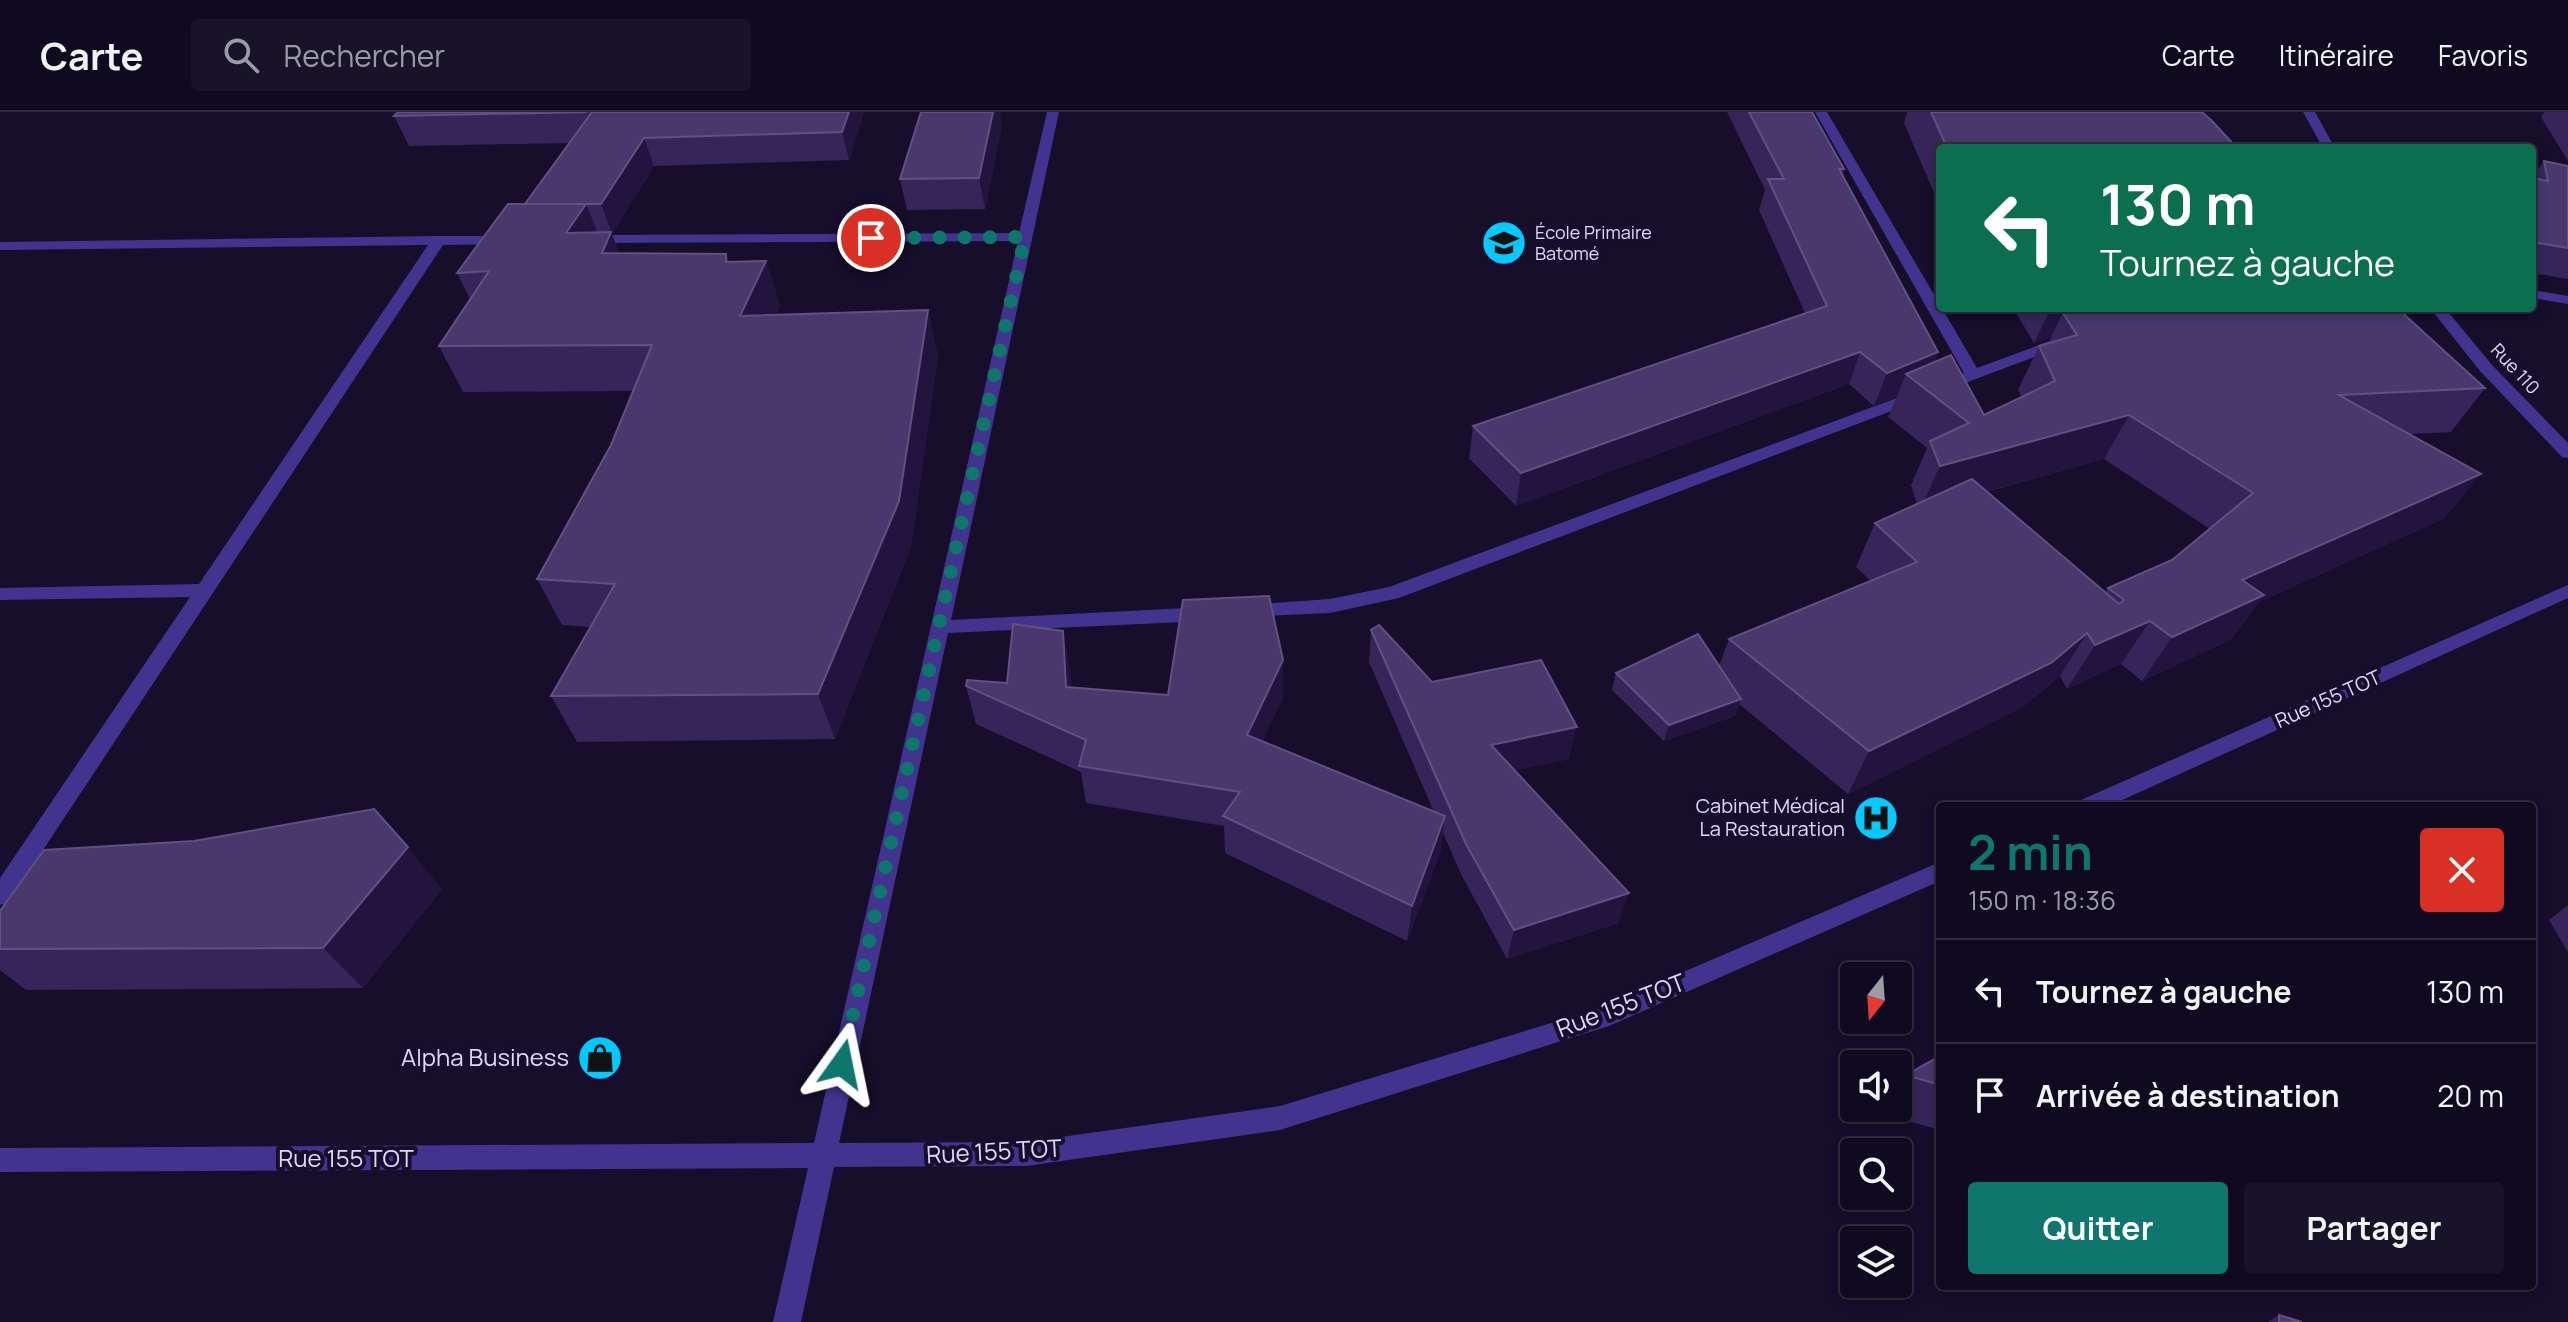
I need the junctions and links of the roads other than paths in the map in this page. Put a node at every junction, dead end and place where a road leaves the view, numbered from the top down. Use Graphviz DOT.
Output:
graph roads {
  1 [pos="1053,112"];
  2 [pos="1821,112"];
  3 [pos="2309,112"];
  4 [pos="2327,144"];
  5 [pos="1025,237"];
  6 [pos="518,239"];
  7 [pos="566,239"];
  8 [pos="439,240"];
  9 [pos="0,246"];
  10 [pos="2536,295"];
  11 [pos="2568,300"];
  12 [pos="1936,311"];
  13 [pos="1937,312"];
  14 [pos="2440,312"];
  15 [pos="2073,338"];
  16 [pos="1972,373"];
  17 [pos="2568,453"];
  18 [pos="205,590"];
  19 [pos="2568,591"];
  20 [pos="0,594"];
  21 [pos="938,627"];
  22 [pos="2097,802"];
  23 [pos="1936,873"];
  24 [pos="0,896"];
  25 [pos="821,1157"];
  26 [pos="0,1160"];
  27 [pos="787,1322"];
  1 -- 5 [label="street"];
  2 -- 12 [label="street"];
  3 -- 4 [label="street"];
  5 -- 7 [label="street"];
  5 -- 21 [label="street"];
  6 -- 8 [label="street"];
  8 -- 9 [label="street"];
  8 -- 18 [label="street"];
  10 -- 11 [label="street"];
  13 -- 16 [label="street"];
  14 -- 17 [label="street, Rue 110"];
  15 -- 16 [label="street"];
  16 -- 21 [label="street"];
  18 -- 20 [label="street"];
  18 -- 24 [label="street"];
  19 -- 22 [label="street, Rue 155 TOT"];
  21 -- 25 [label="street"];
  23 -- 25 [label="street, Rue 155 TOT"];
  25 -- 26 [label="street, Rue 155 TOT"];
  25 -- 27 [label="street"];
}
